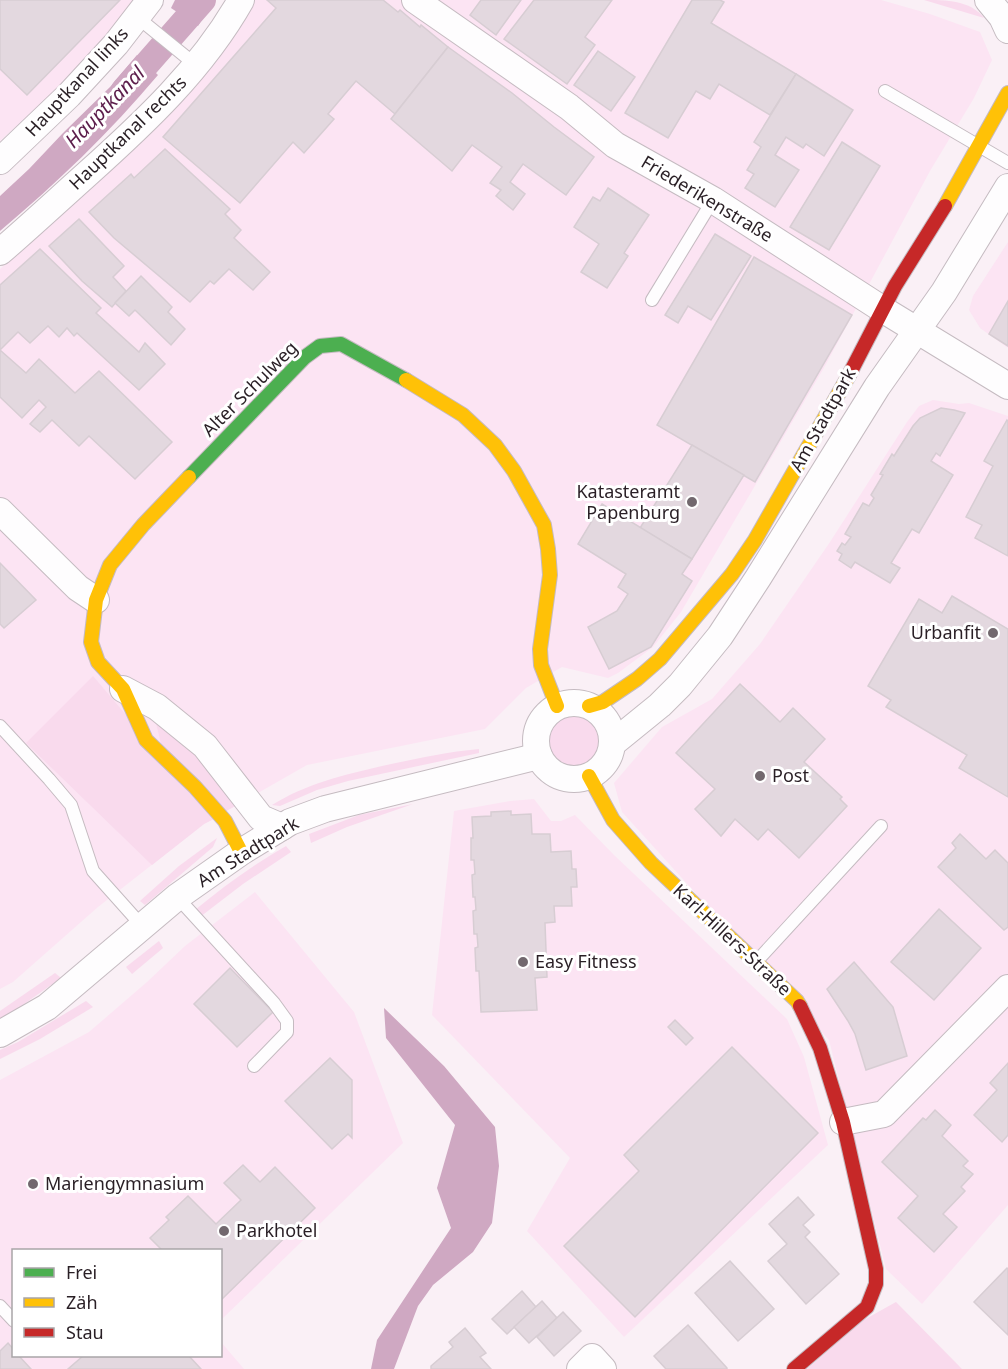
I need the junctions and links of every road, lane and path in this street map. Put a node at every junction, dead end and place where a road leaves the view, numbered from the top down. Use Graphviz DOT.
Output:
graph roads {
  1 [pos="241,0"];
  2 [pos="415,0"];
  3 [pos="988,0"];
  4 [pos="145,14"];
  5 [pos="1008,30"];
  6 [pos="188,59"];
  7 [pos="885,91"];
  8 [pos="1008,93"];
  9 [pos="980,146"];
  10 [pos="0,161"];
  11 [pos="1008,163"];
  12 [pos="713,200"];
  13 [pos="1004,201"];
  14 [pos="0,252"];
  15 [pos="652,300"];
  16 [pos="882,309"];
  17 [pos="917,331"];
  18 [pos="1008,386"];
  19 [pos="0,511"];
  20 [pos="96,600"];
  21 [pos="123,690"];
  22 [pos="557,706"];
  23 [pos="589,706"];
  24 [pos="0,726"];
  25 [pos="612,744"];
  26 [pos="539,756"];
  27 [pos="589,776"];
  28 [pos="881,826"];
  29 [pos="282,827"];
  30 [pos="241,852"];
  31 [pos="177,897"];
  32 [pos="143,927"];
  33 [pos="756,963"];
  34 [pos="1008,988"];
  35 [pos="0,1034"];
  36 [pos="254,1066"];
  37 [pos="843,1122"];
  38 [pos="0,1306"];
  39 [pos="12,1318"];
  40 [pos="580,1369"];
  41 [pos="603,1369"];
  42 [pos="794,1369"];
  1 -- 6 [label="street, Hauptkanal rechts"];
  2 -- 12 [label="street, Friederikenstraße"];
  3 -- 5 [label="street"];
  4 -- 6 [label="lane"];
  4 -- 10 [label="street, Hauptkanal links"];
  6 -- 14 [label="street, Hauptkanal rechts"];
  7 -- 9 [label="lane"];
  8 -- 9 [label="street, Am Stadtpark"];
  9 -- 11 [label="lane"];
  9 -- 16 [label="street, Am Stadtpark"];
  12 -- 15 [label="lane"];
  12 -- 16 [label="street, Friederikenstraße"];
  13 -- 17 [label="street, Am Stadtpark"];
  16 -- 17 [label="street, Friederikenstraße"];
  16 -- 23 [label="street, Am Stadtpark"];
  17 -- 18 [label="street, Friederikenstraße"];
  17 -- 25 [label="street, Am Stadtpark"];
  19 -- 20 [label="street"];
  20 -- 21 [label="street, Alter Schulweg"];
  20 -- 22 [label="street, Alter Schulweg"];
  21 -- 29 [label="street"];
  21 -- 30 [label="street, Alter Schulweg"];
  22 -- 23 [label="street"];
  22 -- 26 [label="street"];
  23 -- 25 [label="street"];
  24 -- 32 [label="lane"];
  25 -- 27 [label="street"];
  26 -- 27 [label="street"];
  26 -- 29 [label="street, Am Stadtpark"];
  27 -- 33 [label="street, Karl-Hillers-Straße"];
  28 -- 33 [label="lane"];
  29 -- 30 [label="street, Am Stadtpark"];
  30 -- 31 [label="street, Am Stadtpark"];
  31 -- 32 [label="street, Am Stadtpark"];
  31 -- 36 [label="lane"];
  32 -- 35 [label="street, Am Stadtpark"];
  33 -- 37 [label="street, Karl-Hillers-Straße"];
  34 -- 37 [label="street"];
  37 -- 42 [label="street, Karl-Hillers-Straße"];
  38 -- 39 [label="lane"];
  40 -- 41 [label="street"];
}
